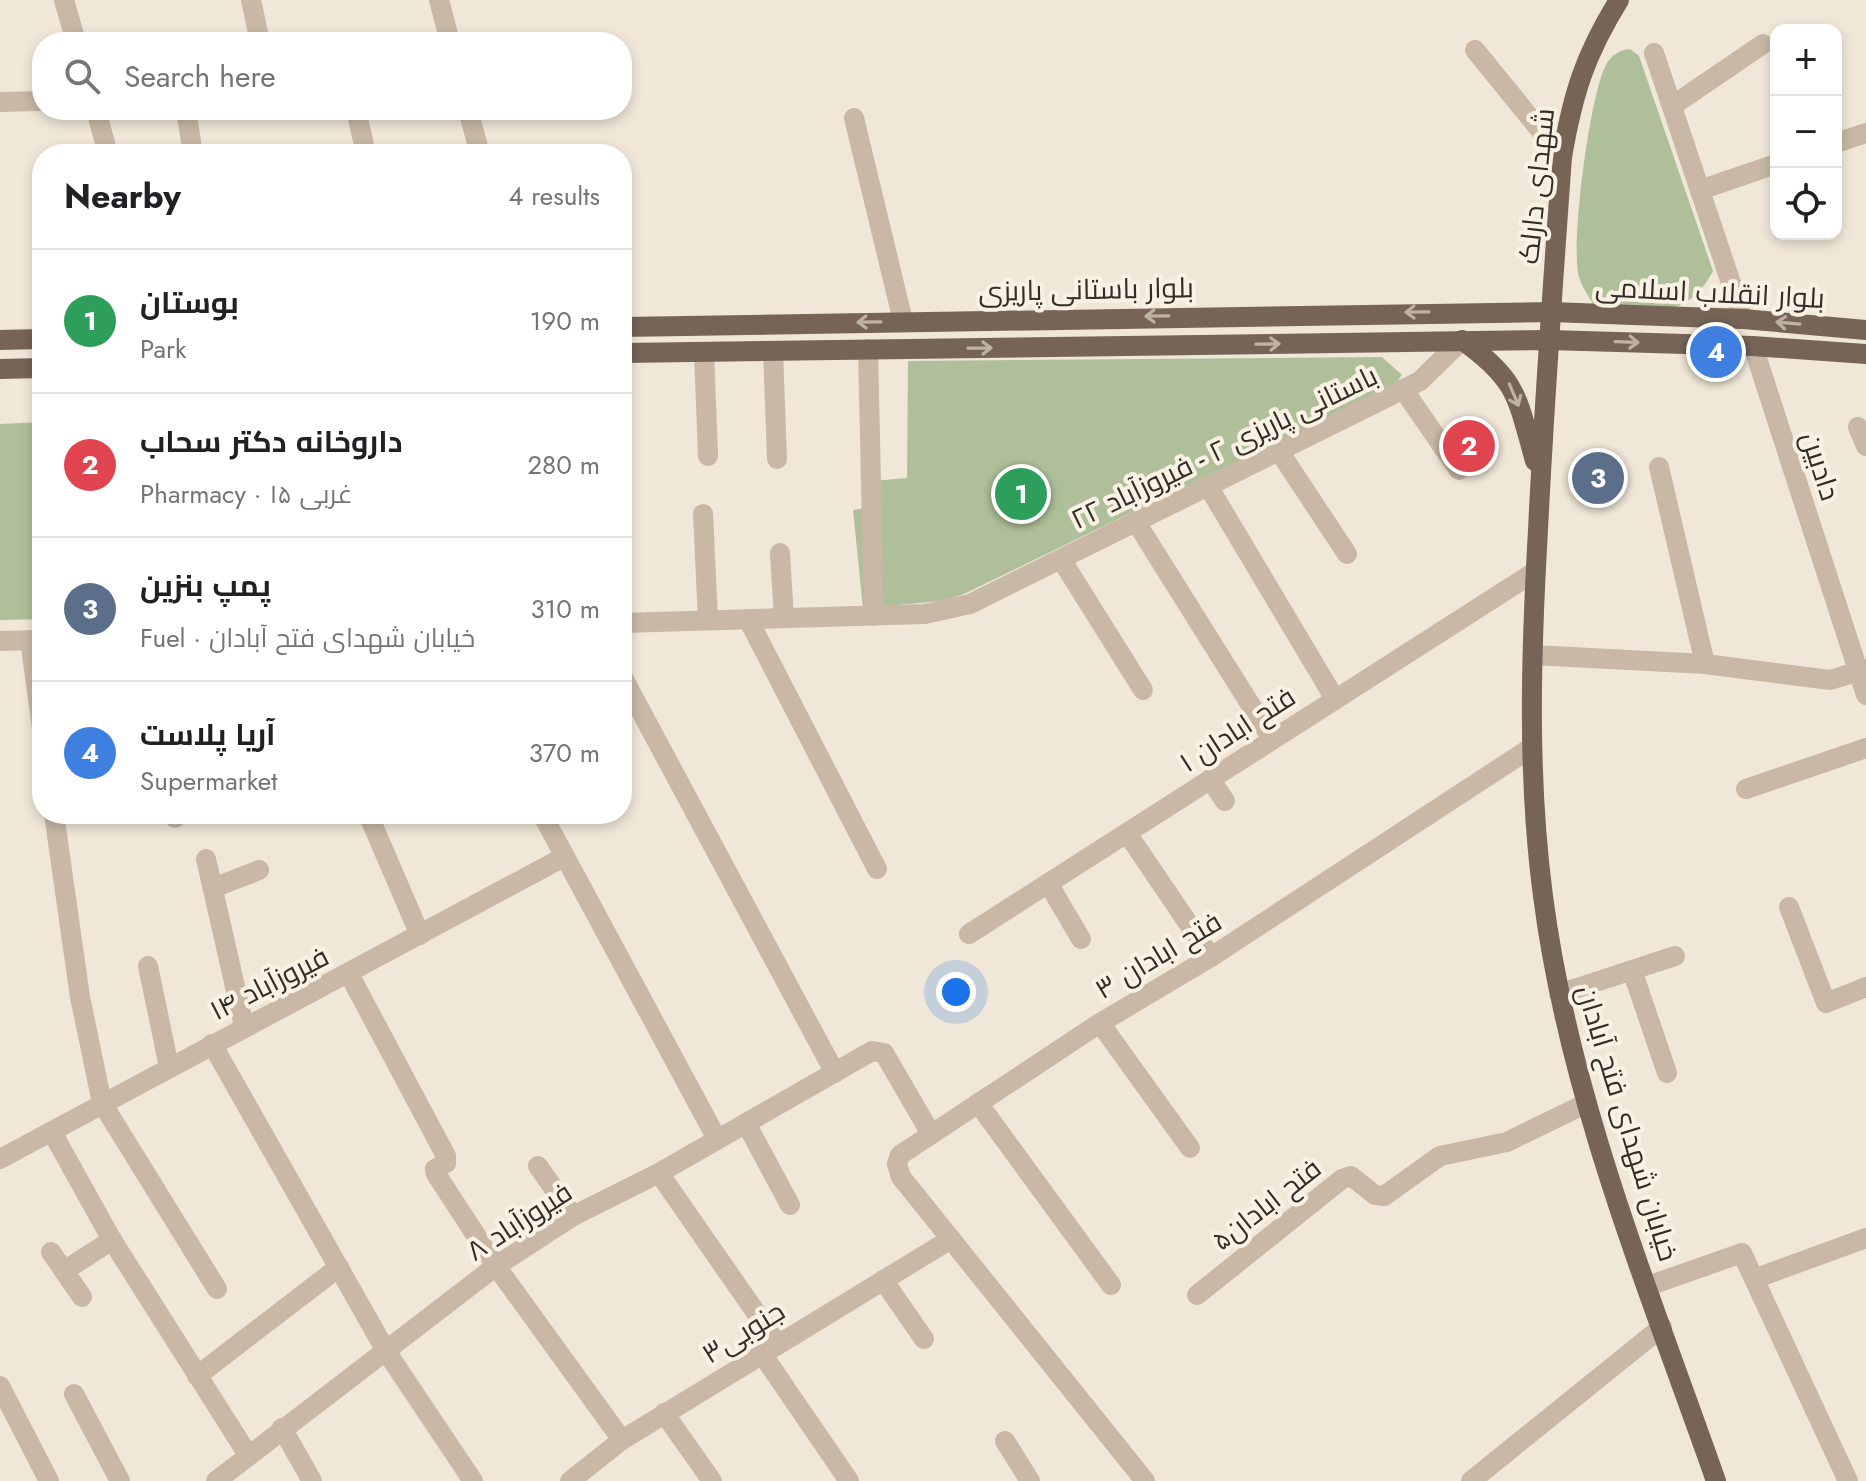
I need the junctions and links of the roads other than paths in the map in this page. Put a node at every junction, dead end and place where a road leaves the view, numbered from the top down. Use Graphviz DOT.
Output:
graph roads {
  1 [pos="64,0"];
  2 [pos="251,0"];
  3 [pos="439,0"];
  4 [pos="1619,0"];
  5 [pos="73,32"];
  6 [pos="258,32"];
  7 [pos="447,32"];
  8 [pos="1763,44"];
  9 [pos="1475,50"];
  10 [pos="1654,53"];
  11 [pos="32,101"];
  12 [pos="0,102"];
  13 [pos="1672,106"];
  14 [pos="854,118"];
  15 [pos="99,120"];
  16 [pos="188,120"];
  17 [pos="358,120"];
  18 [pos="471,120"];
  19 [pos="1866,133"];
  20 [pos="1842,141"];
  21 [pos="105,144"];
  22 [pos="191,144"];
  23 [pos="364,144"];
  24 [pos="477,144"];
  25 [pos="1562,157"];
  26 [pos="1770,166"];
  27 [pos="1700,190"];
  28 [pos="1462,312"];
  29 [pos="1551,312"];
  30 [pos="1743,319"];
  31 [pos="903,321"];
  32 [pos="632,327"];
  33 [pos="1866,330"];
  34 [pos="32,339"];
  35 [pos="0,340"];
  36 [pos="1462,340"];
  37 [pos="1549,340"];
  38 [pos="1753,346"];
  39 [pos="868,349"];
  40 [pos="773,351"];
  41 [pos="704,352"];
  42 [pos="632,353"];
  43 [pos="1866,354"];
  44 [pos="32,368"];
  45 [pos="0,369"];
  46 [pos="1403,389"];
  47 [pos="1279,451"];
  48 [pos="708,456"];
  49 [pos="777,459"];
  50 [pos="1659,467"];
  51 [pos="1459,470"];
  52 [pos="1540,478"];
  53 [pos="1208,486"];
  54 [pos="703,514"];
  55 [pos="1136,522"];
  56 [pos="780,553"];
  57 [pos="1347,554"];
  58 [pos="1061,559"];
  59 [pos="1536,571"];
  60 [pos="874,616"];
  61 [pos="784,618"];
  62 [pos="748,619"];
  63 [pos="708,620"];
  64 [pos="632,623"];
  65 [pos="32,640"];
  66 [pos="0,641"];
  67 [pos="1533,655"];
  68 [pos="1705,664"];
  69 [pos="1862,670"];
  70 [pos="1143,690"];
  71 [pos="632,695"];
  72 [pos="1866,695"];
  73 [pos="1335,699"];
  74 [pos="1272,739"];
  75 [pos="1532,747"];
  76 [pos="1866,748"];
  77 [pos="1210,779"];
  78 [pos="1746,789"];
  79 [pos="1225,801"];
  80 [pos="55,824"];
  81 [pos="372,824"];
  82 [pos="547,824"];
  83 [pos="1127,833"];
  84 [pos="564,857"];
  85 [pos="206,859"];
  86 [pos="877,869"];
  87 [pos="259,870"];
  88 [pos="1048,883"];
  89 [pos="213,888"];
  90 [pos="1789,907"];
  91 [pos="969,934"];
  92 [pos="420,935"];
  93 [pos="1081,939"];
  94 [pos="1675,956"];
  95 [pos="1211,957"];
  96 [pos="148,966"];
  97 [pos="1632,970"];
  98 [pos="349,974"];
  99 [pos="1866,987"];
  100 [pos="1559,994"];
  101 [pos="1100,1023"];
  102 [pos="244,1026"];
  103 [pos="212,1044"];
  104 [pos="169,1067"];
  105 [pos="835,1073"];
  106 [pos="1667,1073"];
  107 [pos="102,1103"];
  108 [pos="978,1103"];
  109 [pos="1587,1103"];
  110 [pos="746,1123"];
  111 [pos="52,1132"];
  112 [pos="931,1134"];
  113 [pos="717,1139"];
  114 [pos="1190,1148"];
  115 [pos="0,1159"];
  116 [pos="538,1166"];
  117 [pos="659,1173"];
  118 [pos="790,1205"];
  119 [pos="573,1216"];
  120 [pos="1866,1238"];
  121 [pos="951,1239"];
  122 [pos="112,1240"];
  123 [pos="51,1252"];
  124 [pos="496,1266"];
  125 [pos="339,1267"];
  126 [pos="64,1271"];
  127 [pos="1754,1279"];
  128 [pos="883,1280"];
  129 [pos="1111,1285"];
  130 [pos="1648,1286"];
  131 [pos="217,1289"];
  132 [pos="1197,1295"];
  133 [pos="82,1297"];
  134 [pos="1662,1327"];
  135 [pos="924,1339"];
  136 [pos="770,1348"];
  137 [pos="386,1351"];
  138 [pos="197,1376"];
  139 [pos="0,1386"];
  140 [pos="74,1394"];
  141 [pos="664,1413"];
  142 [pos="282,1428"];
  143 [pos="622,1440"];
  144 [pos="1005,1441"];
  145 [pos="248,1455"];
  146 [pos="49,1481"];
  147 [pos="120,1481"];
  148 [pos="216,1481"];
  149 [pos="312,1481"];
  150 [pos="473,1481"];
  151 [pos="570,1481"];
  152 [pos="712,1481"];
  153 [pos="849,1481"];
  154 [pos="1030,1481"];
  155 [pos="1145,1481"];
  156 [pos="1471,1481"];
  157 [pos="1716,1481"];
  158 [pos="1848,1481"];
  1 -- 5 [label="street"];
  2 -- 6 [label="street"];
  3 -- 7 [label="street"];
  4 -- 25 [label="main road, شهدای دارلک"];
  8 -- 13 [label="street"];
  9 -- 25 [label="street"];
  10 -- 13 [label="street"];
  11 -- 12 [label="street"];
  13 -- 27 [label="street"];
  14 -- 31 [label="street"];
  15 -- 21 [label="street"];
  16 -- 22 [label="street"];
  17 -- 23 [label="street"];
  18 -- 24 [label="street"];
  19 -- 20 [label="street"];
  25 -- 29 [label="main road, شهدای دارلک"];
  26 -- 27 [label="street"];
  27 -- 30 [label="street"];
  28 -- 29 [label="main road, بلوار باستانی پاریزی"];
  28 -- 31 [label="main road, بلوار باستانی پاریزی, one-way"];
  28 -- 36 [label="main road"];
  29 -- 30 [label="main road, بلوار انقلاب اسلامی"];
  29 -- 37 [label="main road, شهدای دارلک"];
  33 -- 30 [label="main road, بلوار انقلاب اسلامی, one-way"];
  31 -- 32 [label="main road, بلوار باستانی پاریزی, one-way"];
  34 -- 35 [label="main road"];
  36 -- 37 [label="main road, بلوار باستانی پاریزی"];
  39 -- 36 [label="main road, بلوار باستانی پاریزی, one-way"];
  36 -- 46 [label="street, باستانی پاریزی ۲ - فیروزآباد ۲۲"];
  36 -- 52 [label="main road, one-way"];
  37 -- 38 [label="main road, بلوار انقلاب اسلامی, one-way"];
  37 -- 52 [label="main road, خیابان شهدای فتح آبادان"];
  38 -- 43 [label="main road, بلوار انقلاب اسلامی"];
  38 -- 69 [label="street, دادبین"];
  39 -- 40 [label="main road, بلوار باستانی پاریزی"];
  39 -- 60 [label="street"];
  40 -- 41 [label="main road, بلوار باستانی پاریزی"];
  40 -- 49 [label="street"];
  41 -- 42 [label="main road, بلوار باستانی پاریزی"];
  41 -- 48 [label="street"];
  44 -- 45 [label="main road"];
  46 -- 47 [label="street, باستانی پاریزی ۲ - فیروزآباد ۲۲"];
  46 -- 51 [label="street"];
  47 -- 53 [label="street, باستانی پاریزی ۲ - فیروزآباد ۲۲"];
  47 -- 57 [label="street"];
  50 -- 68 [label="street"];
  52 -- 59 [label="main road, خیابان شهدای فتح آبادان"];
  53 -- 55 [label="street, باستانی پاریزی ۲ - فیروزآباد ۲۲"];
  53 -- 73 [label="street"];
  54 -- 63 [label="street"];
  55 -- 58 [label="street, باستانی پاریزی ۲ - فیروزآباد ۲۲"];
  55 -- 74 [label="street"];
  56 -- 61 [label="street"];
  58 -- 60 [label="street, باستانی پاریزی ۲ - فیروزآباد ۲۲"];
  58 -- 70 [label="street"];
  59 -- 67 [label="main road, خیابان شهدای فتح آبادان"];
  59 -- 73 [label="street, فتح ابادان ۱"];
  60 -- 61 [label="street, باستانی پاریزی ۲ - فیروزآباد ۲۲"];
  61 -- 62 [label="street, باستانی پاریزی ۲ - فیروزآباد ۲۲"];
  62 -- 63 [label="street, باستانی پاریزی ۲ - فیروزآباد ۲۲"];
  62 -- 86 [label="street"];
  63 -- 64 [label="street, باستانی پاریزی ۲ - فیروزآباد ۲۲"];
  65 -- 66 [label="street"];
  67 -- 68 [label="street"];
  67 -- 75 [label="main road, خیابان شهدای فتح آبادان"];
  68 -- 69 [label="street"];
  69 -- 72 [label="street, دادبین"];
  71 -- 105 [label="street"];
  73 -- 74 [label="street, فتح ابادان ۱"];
  74 -- 77 [label="street, فتح ابادان ۱"];
  75 -- 95 [label="street, فتح ابادان ۳"];
  75 -- 100 [label="main road, خیابان شهدای فتح آبادان"];
  76 -- 78 [label="street"];
  77 -- 79 [label="street"];
  77 -- 83 [label="street, فتح ابادان ۱"];
  80 -- 107 [label="street"];
  81 -- 92 [label="street"];
  82 -- 84 [label="street"];
  83 -- 88 [label="street, فتح ابادان ۱"];
  83 -- 95 [label="street"];
  84 -- 92 [label="street, فیروزآباد ۱۴"];
  84 -- 113 [label="street"];
  85 -- 89 [label="street"];
  87 -- 89 [label="street"];
  88 -- 91 [label="street, فتح ابادان ۱"];
  88 -- 93 [label="street"];
  89 -- 102 [label="street"];
  90 -- 99 [label="street"];
  92 -- 98 [label="street, فیروزآباد ۱۴"];
  94 -- 97 [label="street"];
  95 -- 101 [label="street, فتح ابادان ۳"];
  96 -- 104 [label="street"];
  97 -- 100 [label="street"];
  97 -- 106 [label="street"];
  98 -- 102 [label="street, فیروزآباد ۱۴"];
  98 -- 124 [label="street"];
  100 -- 109 [label="main road, خیابان شهدای فتح آبادان"];
  101 -- 108 [label="street, فتح ابادان ۳"];
  101 -- 114 [label="street"];
  102 -- 103 [label="street, فیروزآباد ۱۴"];
  103 -- 104 [label="street, فیروزآباد ۱۴"];
  103 -- 125 [label="street"];
  104 -- 107 [label="street, فیروزآباد ۱۴"];
  105 -- 110 [label="street, فیروزآباد ۸"];
  105 -- 112 [label="street, فیروزآباد ۸"];
  107 -- 111 [label="street, فیروزآباد ۱۴"];
  107 -- 131 [label="street"];
  108 -- 112 [label="street, فتح ابادان ۳"];
  108 -- 129 [label="street"];
  109 -- 130 [label="main road, خیابان شهدای فتح آبادان"];
  109 -- 132 [label="street, فتح ابادان۵"];
  110 -- 113 [label="street, فیروزآباد ۸"];
  110 -- 118 [label="street"];
  111 -- 115 [label="street, فیروزآباد ۱۴"];
  111 -- 122 [label="street"];
  112 -- 121 [label="street, فتح ابادان ۳"];
  113 -- 117 [label="street, فیروزآباد ۸"];
  116 -- 119 [label="street"];
  117 -- 119 [label="street, فیروزآباد ۸"];
  117 -- 136 [label="street"];
  119 -- 124 [label="street, فیروزآباد ۸"];
  120 -- 127 [label="street"];
  121 -- 128 [label="street, جنوبی۳"];
  121 -- 155 [label="street"];
  122 -- 126 [label="street"];
  122 -- 138 [label="street"];
  123 -- 126 [label="street"];
  124 -- 137 [label="street, فیروزآباد ۸"];
  124 -- 143 [label="street"];
  125 -- 137 [label="street"];
  125 -- 138 [label="street"];
  126 -- 133 [label="street"];
  127 -- 130 [label="street"];
  127 -- 158 [label="street"];
  128 -- 135 [label="street"];
  128 -- 136 [label="street, جنوبی۳"];
  130 -- 134 [label="main road, خیابان شهدای فتح آبادان"];
  134 -- 156 [label="street"];
  134 -- 157 [label="main road, خیابان شهدای فتح آبادان"];
  136 -- 141 [label="street, جنوبی۳"];
  136 -- 153 [label="street"];
  137 -- 142 [label="street, فیروزآباد ۸"];
  137 -- 150 [label="street"];
  138 -- 145 [label="street"];
  139 -- 146 [label="street"];
  140 -- 147 [label="street"];
  141 -- 143 [label="street, جنوبی۳"];
  141 -- 152 [label="street"];
  142 -- 145 [label="street, فیروزآباد ۸"];
  142 -- 149 [label="street"];
  143 -- 151 [label="street, جنوبی۳"];
  144 -- 154 [label="street"];
  145 -- 148 [label="street, فیروزآباد ۸"];
}
